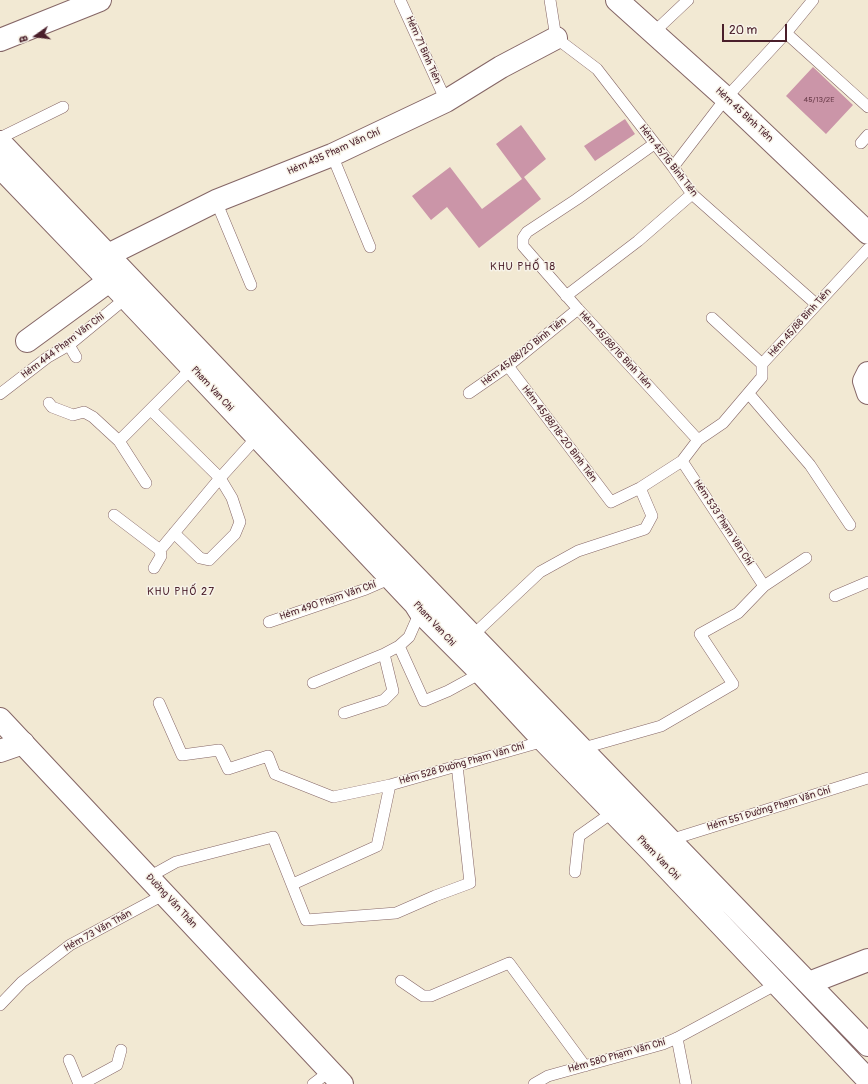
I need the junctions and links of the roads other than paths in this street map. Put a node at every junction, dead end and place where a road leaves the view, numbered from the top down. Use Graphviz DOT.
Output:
graph roads {
  1 [pos="100,0"];
  2 [pos="400,0"];
  3 [pos="550,0"];
  4 [pos="617,0"];
  5 [pos="688,0"];
  6 [pos="813,0"];
  7 [pos="786,32"];
  8 [pos="653,33"];
  9 [pos="556,38"];
  10 [pos="0,40"];
  11 [pos="726,98"];
  12 [pos="446,100"];
  13 [pos="63,107"];
  14 [pos="868,107"];
  15 [pos="0,138"];
  16 [pos="0,142"];
  17 [pos="654,144"];
  18 [pos="332,155"];
  19 [pos="0,167"];
  20 [pos="673,167"];
  21 [pos="692,194"];
  22 [pos="216,201"];
  23 [pos="868,233"];
  24 [pos="370,247"];
  25 [pos="868,249"];
  26 [pos="108,255"];
  27 [pos="109,281"];
  28 [pos="251,285"];
  29 [pos="566,296"];
  30 [pos="126,298"];
  31 [pos="816,304"];
  32 [pos="578,309"];
  33 [pos="712,318"];
  34 [pos="27,341"];
  35 [pos="69,345"];
  36 [pos="76,357"];
  37 [pos="762,364"];
  38 [pos="508,366"];
  39 [pos="192,368"];
  40 [pos="469,393"];
  41 [pos="0,394"];
  42 [pos="749,394"];
  43 [pos="49,403"];
  44 [pos="150,410"];
  45 [pos="257,437"];
  46 [pos="698,440"];
  47 [pos="119,441"];
  48 [pos="682,460"];
  49 [pos="220,478"];
  50 [pos="146,483"];
  51 [pos="640,488"];
  52 [pos="611,502"];
  53 [pos="114,515"];
  54 [pos="850,525"];
  55 [pos="174,533"];
  56 [pos="160,550"];
  57 [pos="806,558"];
  58 [pos="154,568"];
  59 [pos="396,571"];
  60 [pos="868,582"];
  61 [pos="764,586"];
  62 [pos="835,596"];
  63 [pos="420,612"];
  64 [pos="269,622"];
  65 [pos="472,636"];
  66 [pos="399,646"];
  67 [pos="384,654"];
  68 [pos="481,674"];
  69 [pos="313,683"];
  70 [pos="159,703"];
  71 [pos="344,713"];
  72 [pos="0,719"];
  73 [pos="544,742"];
  74 [pos="23,744"];
  75 [pos="580,749"];
  76 [pos="0,751"];
  77 [pos="457,764"];
  78 [pos="868,778"];
  79 [pos="390,785"];
  80 [pos="613,812"];
  81 [pos="670,840"];
  82 [pos="652,852"];
  83 [pos="575,872"];
  84 [pos="149,877"];
  85 [pos="293,884"];
  86 [pos="165,894"];
  87 [pos="868,960"];
  88 [pos="401,981"];
  89 [pos="809,983"];
  90 [pos="777,984"];
  91 [pos="0,1005"];
  92 [pos="677,1038"];
  93 [pos="868,1045"];
  94 [pos="121,1050"];
  95 [pos="69,1060"];
  96 [pos="585,1066"];
  97 [pos="328,1080"];
  98 [pos="868,1080"];
  99 [pos="81,1084"];
  100 [pos="534,1084"];
  101 [pos="686,1084"];
  1 -- 10 [label="main road"];
  2 -- 12 [label="lane, Hẻm 71 Bình Tiên"];
  3 -- 9 [label="lane"];
  4 -- 8 [label="main road, Hẻm 45 Bình Tiên"];
  5 -- 8 [label="lane"];
  6 -- 7 [label="lane"];
  7 -- 11 [label="lane"];
  7 -- 14 [label="lane"];
  8 -- 11 [label="main road, Hẻm 45 Bình Tiên"];
  9 -- 12 [label="main road, Hẻm 435 Phạm Văn Chí"];
  9 -- 17 [label="lane, Hẻm 45/16 Bình Tiên"];
  11 -- 20 [label="lane"];
  11 -- 23 [label="main road, Hẻm 45 Bình Tiên"];
  12 -- 18 [label="main road, Hẻm 435 Phạm Văn Chí"];
  13 -- 15 [label="lane"];
  16 -- 26 [label="main road, Pham Van Chi"];
  17 -- 20 [label="lane, Hẻm 45/16 Bình Tiên"];
  17 -- 29 [label="lane, Hẻm 45/88/16 Bình Tiên"];
  18 -- 22 [label="main road, Hẻm 435 Phạm Văn Chí"];
  18 -- 24 [label="lane"];
  19 -- 27 [label="main road, Pham Van Chi"];
  20 -- 21 [label="lane, Hẻm 45/16 Bình Tiên"];
  21 -- 29 [label="lane"];
  21 -- 31 [label="lane, Hẻm 45/16 Bình Tiên"];
  22 -- 26 [label="main road, Hẻm 435 Phạm Văn Chí"];
  22 -- 28 [label="lane"];
  25 -- 31 [label="lane, Hẻm 45/88 Bình Tiên"];
  26 -- 59 [label="main road, Pham Van Chi"];
  27 -- 30 [label="main road, Pham Van Chi"];
  27 -- 34 [label="main road"];
  29 -- 32 [label="lane, Hẻm 45/88/16 Bình Tiên"];
  30 -- 35 [label="lane, Hẻm 444 Phạm Văn Chí"];
  30 -- 39 [label="main road, Pham Van Chi"];
  31 -- 37 [label="lane, Hẻm 45/88 Bình Tiên"];
  32 -- 38 [label="lane, Hẻm 45/88/20 Bình Tiên"];
  32 -- 46 [label="lane, Hẻm 45/88/16 Bình Tiên"];
  33 -- 37 [label="lane"];
  35 -- 36 [label="lane"];
  35 -- 41 [label="lane, Hẻm 444 Phạm Văn Chí"];
  37 -- 42 [label="lane, Hẻm 45/88 Bình Tiên"];
  38 -- 40 [label="lane, Hẻm 45/88/20 Bình Tiên"];
  38 -- 52 [label="lane, Hẻm 45/88/18-20 Bình Tiên"];
  39 -- 44 [label="lane"];
  39 -- 45 [label="main road, Pham Van Chi"];
  42 -- 46 [label="lane, Hẻm 45/88 Bình Tiên"];
  42 -- 54 [label="lane"];
  43 -- 47 [label="lane"];
  44 -- 47 [label="lane"];
  44 -- 49 [label="lane"];
  45 -- 49 [label="lane"];
  45 -- 59 [label="main road, Pham Van Chi"];
  46 -- 48 [label="lane, Hẻm 45/88 Bình Tiên"];
  47 -- 50 [label="lane"];
  48 -- 51 [label="lane, Hẻm 45/88 Bình Tiên"];
  48 -- 61 [label="lane, Hẻm 533 Phạm Văn Chí"];
  49 -- 55 [label="lane"];
  49 -- 55 [label="lane"];
  51 -- 52 [label="lane, Hẻm 45/88 Bình Tiên"];
  51 -- 65 [label="lane"];
  53 -- 56 [label="lane"];
  55 -- 56 [label="lane"];
  56 -- 58 [label="lane"];
  57 -- 61 [label="lane"];
  59 -- 63 [label="main road, Pham Van Chi"];
  59 -- 64 [label="lane, Hẻm 490 Phạm Văn Chí"];
  59 -- 65 [label="main road, Pham Van Chi"];
  60 -- 62 [label="lane"];
  61 -- 75 [label="lane"];
  63 -- 66 [label="lane"];
  63 -- 68 [label="main road, Pham Van Chi"];
  65 -- 75 [label="main road, Pham Van Chi"];
  66 -- 67 [label="lane"];
  66 -- 68 [label="lane"];
  67 -- 69 [label="lane"];
  67 -- 71 [label="lane"];
  68 -- 73 [label="main road, Pham Van Chi"];
  70 -- 79 [label="lane"];
  72 -- 74 [label="main road, Đường Văn Thân"];
  73 -- 77 [label="lane, Hẻm 528 Đường Phạm Văn Chí"];
  73 -- 80 [label="main road, Pham Van Chi"];
  74 -- 76 [label="main road"];
  74 -- 84 [label="main road, Đường Văn Thân"];
  75 -- 81 [label="main road, Pham Van Chi"];
  77 -- 79 [label="lane, Hẻm 528 Đường Phạm Văn Chí"];
  77 -- 85 [label="lane"];
  78 -- 81 [label="lane, Hẻm 551 Đường Phạm Văn Chí"];
  79 -- 85 [label="lane, Hẻm 528 Đường Phạm Văn Chí"];
  80 -- 82 [label="main road, Pham Van Chi"];
  80 -- 83 [label="lane"];
  81 -- 82 [label="main road"];
  81 -- 89 [label="main road, Pham Van Chi"];
  82 -- 90 [label="main road, Pham Van Chi"];
  84 -- 85 [label="lane"];
  84 -- 86 [label="main road, Đường Văn Thân"];
  86 -- 91 [label="lane, Hẻm 73 Văn Thân"];
  86 -- 97 [label="main road, Đường Văn Thân"];
  87 -- 89 [label="main road"];
  88 -- 96 [label="lane"];
  89 -- 93 [label="main road, Pham Van Chi"];
  90 -- 92 [label="lane, Hẻm 580 Phạm Văn Chí"];
  90 -- 98 [label="main road, Pham Van Chi"];
  92 -- 96 [label="lane, Hẻm 580 Phạm Văn Chí"];
  92 -- 101 [label="lane, Hẻm 580 Phạm Văn Chí"];
  94 -- 99 [label="lane"];
  95 -- 99 [label="lane"];
  96 -- 100 [label="lane, Hẻm 580 Phạm Văn Chí"];
}
